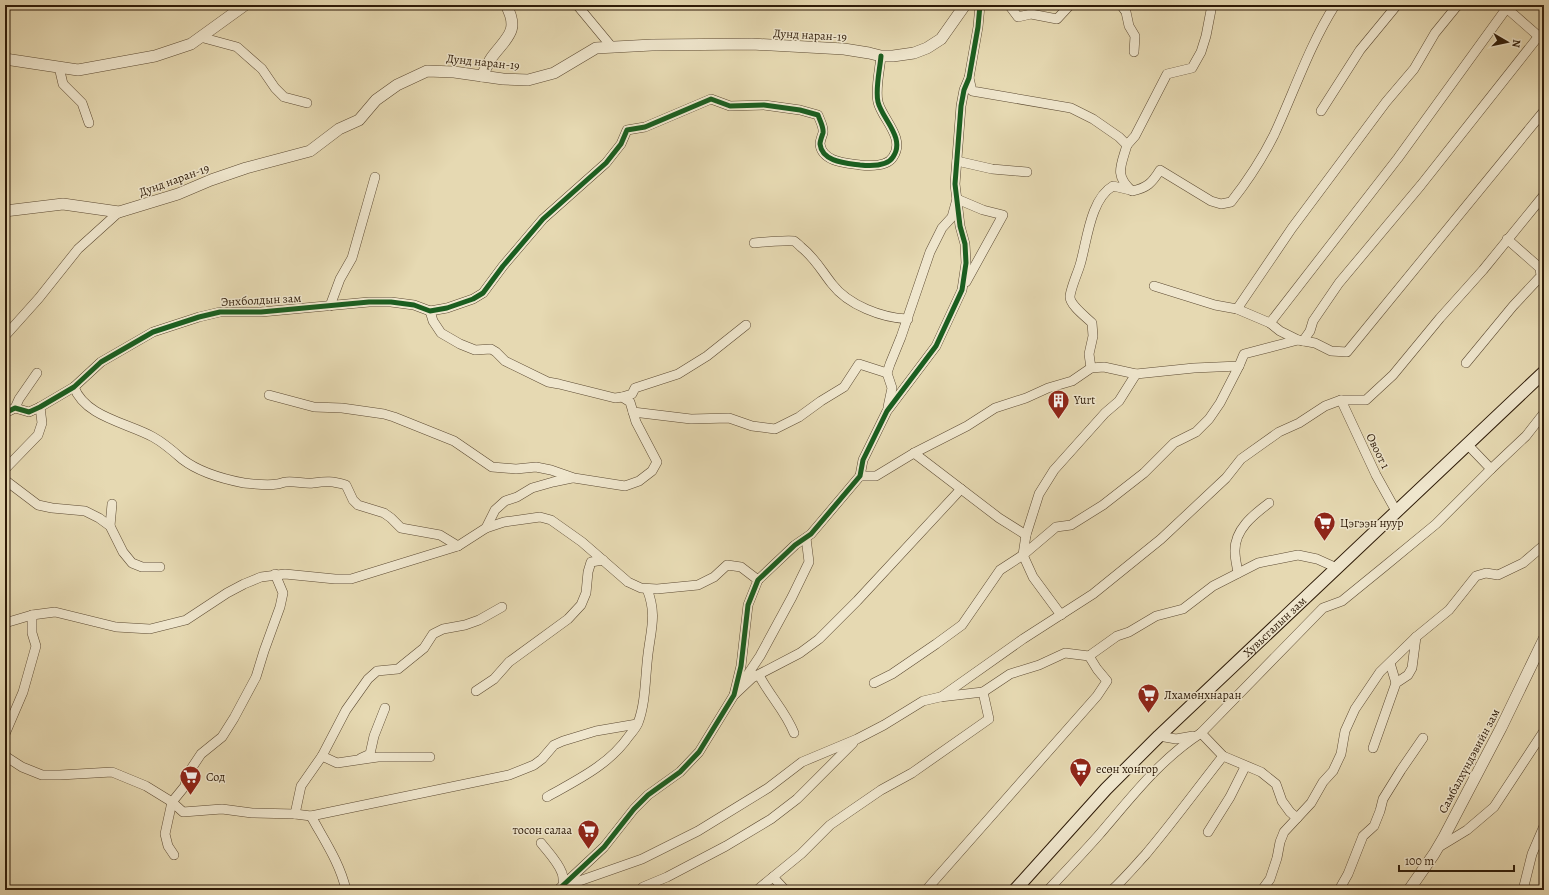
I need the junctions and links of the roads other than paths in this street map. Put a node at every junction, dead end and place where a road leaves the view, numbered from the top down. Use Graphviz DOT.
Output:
graph roads {
  1 [pos="245,5"];
  2 [pos="506,5"];
  3 [pos="577,5"];
  4 [pos="965,5"];
  5 [pos="980,5"];
  6 [pos="1008,5"];
  7 [pos="1070,5"];
  8 [pos="1121,5"];
  9 [pos="1212,5"];
  10 [pos="1335,5"];
  11 [pos="1397,5"];
  12 [pos="1460,5"];
  13 [pos="1504,7"];
  14 [pos="200,37"];
  15 [pos="1541,39"];
  16 [pos="611,46"];
  17 [pos="1134,52"];
  18 [pos="881,56"];
  19 [pos="5,59"];
  20 [pos="59,67"];
  21 [pos="482,76"];
  22 [pos="969,78"];
  23 [pos="307,103"];
  24 [pos="1321,110"];
  25 [pos="1544,111"];
  26 [pos="89,123"];
  27 [pos="1127,145"];
  28 [pos="957,161"];
  29 [pos="1027,172"];
  30 [pos="375,177"];
  31 [pos="1132,191"];
  32 [pos="1544,195"];
  33 [pos="957,199"];
  34 [pos="5,211"];
  35 [pos="119,212"];
  36 [pos="1507,240"];
  37 [pos="754,243"];
  38 [pos="1542,271"];
  39 [pos="1154,286"];
  40 [pos="962,290"];
  41 [pos="330,306"];
  42 [pos="1237,309"];
  43 [pos="430,311"];
  44 [pos="908,319"];
  45 [pos="1270,324"];
  46 [pos="746,325"];
  47 [pos="5,336"];
  48 [pos="1301,341"];
  49 [pos="1466,363"];
  50 [pos="1239,366"];
  51 [pos="1091,368"];
  52 [pos="1544,372"];
  53 [pos="37,373"];
  54 [pos="887,373"];
  55 [pos="1136,374"];
  56 [pos="74,387"];
  57 [pos="269,395"];
  58 [pos="622,397"];
  59 [pos="1341,400"];
  60 [pos="40,407"];
  61 [pos="15,408"];
  62 [pos="887,410"];
  63 [pos="633,412"];
  64 [pos="5,413"];
  65 [pos="1544,413"];
  66 [pos="1467,444"];
  67 [pos="914,453"];
  68 [pos="5,469"];
  69 [pos="1491,469"];
  70 [pos="860,476"];
  71 [pos="574,478"];
  72 [pos="5,480"];
  73 [pos="961,489"];
  74 [pos="1269,503"];
  75 [pos="112,504"];
  76 [pos="1396,511"];
  77 [pos="110,526"];
  78 [pos="486,528"];
  79 [pos="1026,535"];
  80 [pos="806,538"];
  81 [pos="1544,545"];
  82 [pos="458,546"];
  83 [pos="1023,555"];
  84 [pos="603,560"];
  85 [pos="160,567"];
  86 [pos="1337,568"];
  87 [pos="1238,573"];
  88 [pos="275,574"];
  89 [pos="758,580"];
  90 [pos="647,589"];
  91 [pos="502,607"];
  92 [pos="32,615"];
  93 [pos="1061,615"];
  94 [pos="5,623"];
  95 [pos="1416,637"];
  96 [pos="1544,639"];
  97 [pos="1089,656"];
  98 [pos="1390,663"];
  99 [pos="759,675"];
  100 [pos="874,683"];
  101 [pos="1396,683"];
  102 [pos="476,691"];
  103 [pos="982,692"];
  104 [pos="734,695"];
  105 [pos="940,698"];
  106 [pos="385,708"];
  107 [pos="637,724"];
  108 [pos="1544,731"];
  109 [pos="794,733"];
  110 [pos="1201,733"];
  111 [pos="5,734"];
  112 [pos="1159,736"];
  113 [pos="1423,738"];
  114 [pos="857,739"];
  115 [pos="1373,748"];
  116 [pos="5,756"];
  117 [pos="322,756"];
  118 [pos="1223,756"];
  119 [pos="430,757"];
  120 [pos="358,760"];
  121 [pos="1246,767"];
  122 [pos="548,797"];
  123 [pos="172,802"];
  124 [pos="295,814"];
  125 [pos="311,816"];
  126 [pos="1297,818"];
  127 [pos="1544,826"];
  128 [pos="1208,832"];
  129 [pos="541,843"];
  130 [pos="1439,847"];
  131 [pos="174,855"];
  132 [pos="773,876"];
  133 [pos="562,889"];
  134 [pos="346,890"];
  135 [pos="640,890"];
  136 [pos="758,890"];
  137 [pos="785,890"];
  138 [pos="926,890"];
  139 [pos="1015,890"];
  140 [pos="1048,890"];
  141 [pos="1112,890"];
  142 [pos="1262,890"];
  143 [pos="1339,890"];
  144 [pos="1409,890"];
  145 [pos="1523,890"];
  1 -- 14 [label="street"];
  2 -- 21 [label="street"];
  3 -- 16 [label="street"];
  4 -- 18 [label="street, Дунд наран-19"];
  5 -- 22 [label="street"];
  6 -- 7 [label="street"];
  8 -- 17 [label="street"];
  9 -- 27 [label="street"];
  10 -- 31 [label="street"];
  11 -- 24 [label="street"];
  12 -- 42 [label="street"];
  13 -- 15 [label="street"];
  13 -- 45 [label="street"];
  14 -- 20 [label="street"];
  14 -- 23 [label="street"];
  15 -- 48 [label="street"];
  16 -- 18 [label="street, Дунд наран-19"];
  16 -- 21 [label="street, Дунд наран-19"];
  18 -- 43 [label="street, Энхболдын зам"];
  19 -- 20 [label="street"];
  20 -- 26 [label="street"];
  21 -- 35 [label="street, Дунд наран-19"];
  22 -- 27 [label="street"];
  22 -- 28 [label="street"];
  25 -- 48 [label="street"];
  27 -- 31 [label="street"];
  28 -- 29 [label="street"];
  28 -- 33 [label="street"];
  30 -- 41 [label="street"];
  31 -- 51 [label="street"];
  32 -- 36 [label="street"];
  33 -- 40 [label="street"];
  33 -- 40 [label="street"];
  33 -- 44 [label="street"];
  34 -- 35 [label="street, Дунд наран-19"];
  35 -- 47 [label="street"];
  36 -- 38 [label="street"];
  36 -- 59 [label="street"];
  37 -- 44 [label="street"];
  38 -- 49 [label="street"];
  39 -- 42 [label="street"];
  40 -- 62 [label="street"];
  41 -- 43 [label="street, Энхболдын зам"];
  41 -- 56 [label="street, Энхболдын зам"];
  42 -- 45 [label="street"];
  43 -- 58 [label="street"];
  44 -- 54 [label="street"];
  45 -- 48 [label="street"];
  46 -- 58 [label="street"];
  48 -- 50 [label="street"];
  50 -- 55 [label="street"];
  50 -- 83 [label="street"];
  51 -- 55 [label="street"];
  51 -- 67 [label="street"];
  52 -- 66 [label="main road, Хувьсгалын зам"];
  53 -- 61 [label="street"];
  54 -- 62 [label="street"];
  54 -- 63 [label="street"];
  55 -- 79 [label="street"];
  56 -- 60 [label="street, Энхболдын зам"];
  56 -- 82 [label="street"];
  57 -- 71 [label="street"];
  58 -- 63 [label="street"];
  59 -- 76 [label="street, Овоот 1"];
  59 -- 93 [label="street"];
  60 -- 61 [label="street, Энхболдын зам"];
  60 -- 68 [label="street"];
  61 -- 64 [label="street"];
  62 -- 70 [label="street"];
  63 -- 71 [label="street"];
  65 -- 69 [label="street"];
  66 -- 69 [label="street"];
  66 -- 76 [label="main road, Хувьсгалын зам"];
  67 -- 70 [label="street"];
  67 -- 73 [label="street"];
  69 -- 110 [label="street"];
  70 -- 80 [label="street"];
  71 -- 78 [label="street"];
  72 -- 77 [label="street"];
  73 -- 79 [label="street"];
  73 -- 99 [label="street"];
  74 -- 87 [label="street"];
  75 -- 77 [label="street"];
  76 -- 86 [label="main road, Хувьсгалын зам"];
  77 -- 85 [label="street"];
  78 -- 82 [label="street"];
  78 -- 84 [label="street"];
  79 -- 83 [label="street"];
  80 -- 89 [label="street"];
  80 -- 104 [label="street"];
  81 -- 95 [label="street"];
  82 -- 88 [label="street"];
  83 -- 93 [label="street"];
  83 -- 100 [label="street"];
  84 -- 90 [label="street"];
  84 -- 102 [label="street"];
  86 -- 87 [label="street"];
  86 -- 112 [label="main road, Хувьсгалын зам"];
  87 -- 97 [label="street"];
  88 -- 92 [label="street"];
  88 -- 123 [label="street"];
  89 -- 90 [label="street"];
  89 -- 104 [label="street"];
  90 -- 107 [label="street"];
  91 -- 117 [label="street"];
  92 -- 94 [label="street"];
  92 -- 111 [label="street"];
  93 -- 105 [label="street"];
  95 -- 98 [label="street"];
  95 -- 101 [label="street"];
  96 -- 130 [label="street, Самбалхүндэвийн зам"];
  97 -- 103 [label="street"];
  97 -- 138 [label="street"];
  98 -- 101 [label="street"];
  98 -- 126 [label="street"];
  99 -- 104 [label="street"];
  99 -- 109 [label="street"];
  101 -- 115 [label="street"];
  103 -- 105 [label="street"];
  103 -- 132 [label="street"];
  104 -- 133 [label="street"];
  105 -- 114 [label="street"];
  106 -- 120 [label="street"];
  107 -- 122 [label="street"];
  107 -- 125 [label="street"];
  108 -- 130 [label="street"];
  110 -- 112 [label="street"];
  110 -- 118 [label="street"];
  110 -- 140 [label="street"];
  112 -- 139 [label="main road, Хувьсгалын зам"];
  113 -- 143 [label="street"];
  114 -- 133 [label="street"];
  114 -- 135 [label="street"];
  116 -- 123 [label="street"];
  117 -- 120 [label="street"];
  117 -- 124 [label="street"];
  118 -- 121 [label="street"];
  118 -- 141 [label="street"];
  119 -- 120 [label="street"];
  121 -- 126 [label="street"];
  121 -- 128 [label="street"];
  123 -- 124 [label="street"];
  123 -- 131 [label="street"];
  124 -- 125 [label="street"];
  125 -- 134 [label="street"];
  126 -- 142 [label="street"];
  127 -- 145 [label="street"];
  129 -- 133 [label="street"];
  130 -- 144 [label="street, Самбалхүндэвийн зам"];
  132 -- 136 [label="street"];
  132 -- 137 [label="street"];
}
